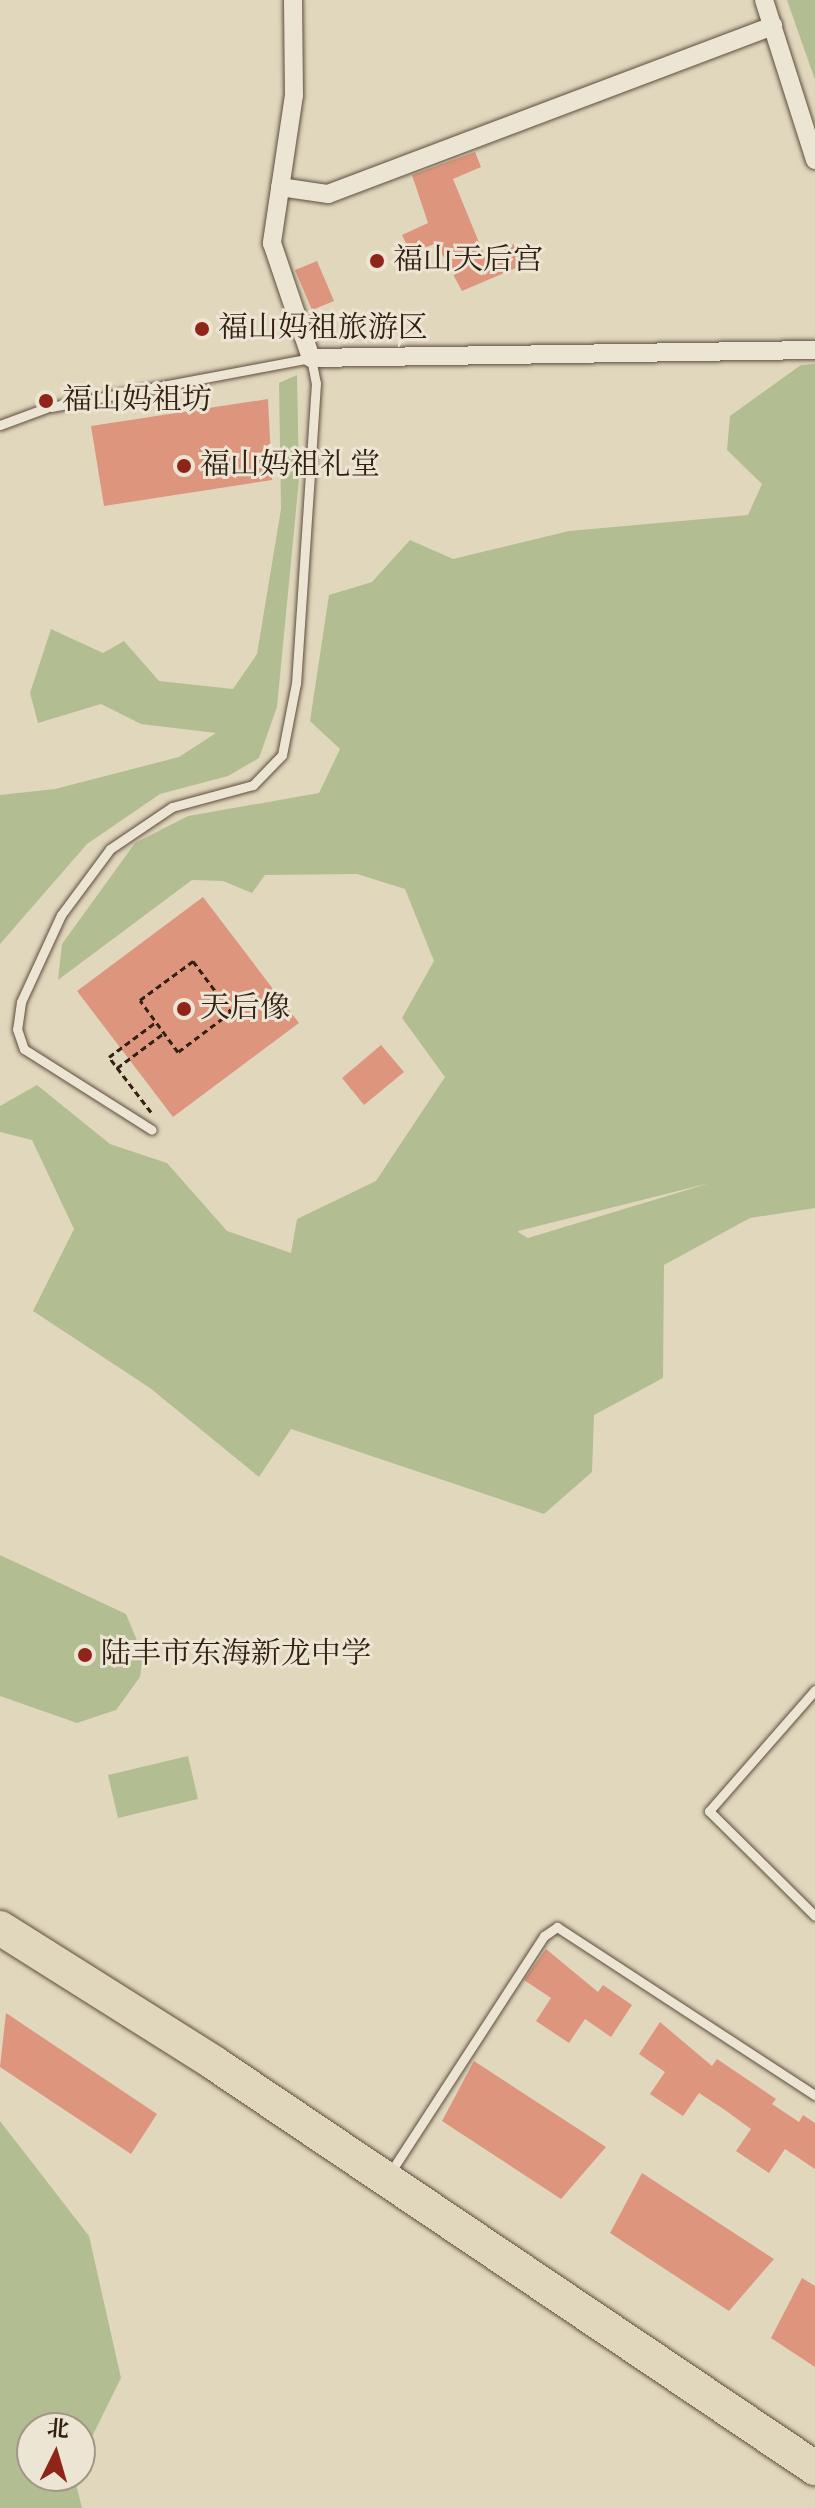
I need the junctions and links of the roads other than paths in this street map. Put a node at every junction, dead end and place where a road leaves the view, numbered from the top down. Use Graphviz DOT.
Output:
graph roads {
  1 [pos="293,0"];
  2 [pos="764,0"];
  3 [pos="773,26"];
  4 [pos="815,160"];
  5 [pos="280,187"];
  6 [pos="815,350"];
  7 [pos="311,358"];
  8 [pos="0,425"];
  9 [pos="149,1128"];
  10 [pos="815,1690"];
  11 [pos="815,1916"];
  12 [pos="0,1928"];
  13 [pos="815,2095"];
  14 [pos="386,2179"];
  15 [pos="815,2468"];
  1 -- 5 [label="street"];
  2 -- 3 [label="street"];
  3 -- 4 [label="street"];
  3 -- 5 [label="street"];
  5 -- 7 [label="street"];
  6 -- 7 [label="street"];
  7 -- 8 [label="lane"];
  7 -- 9 [label="lane"];
  10 -- 11 [label="lane"];
  12 -- 14 [label="highway"];
  13 -- 14 [label="lane"];
  14 -- 15 [label="highway"];
}
